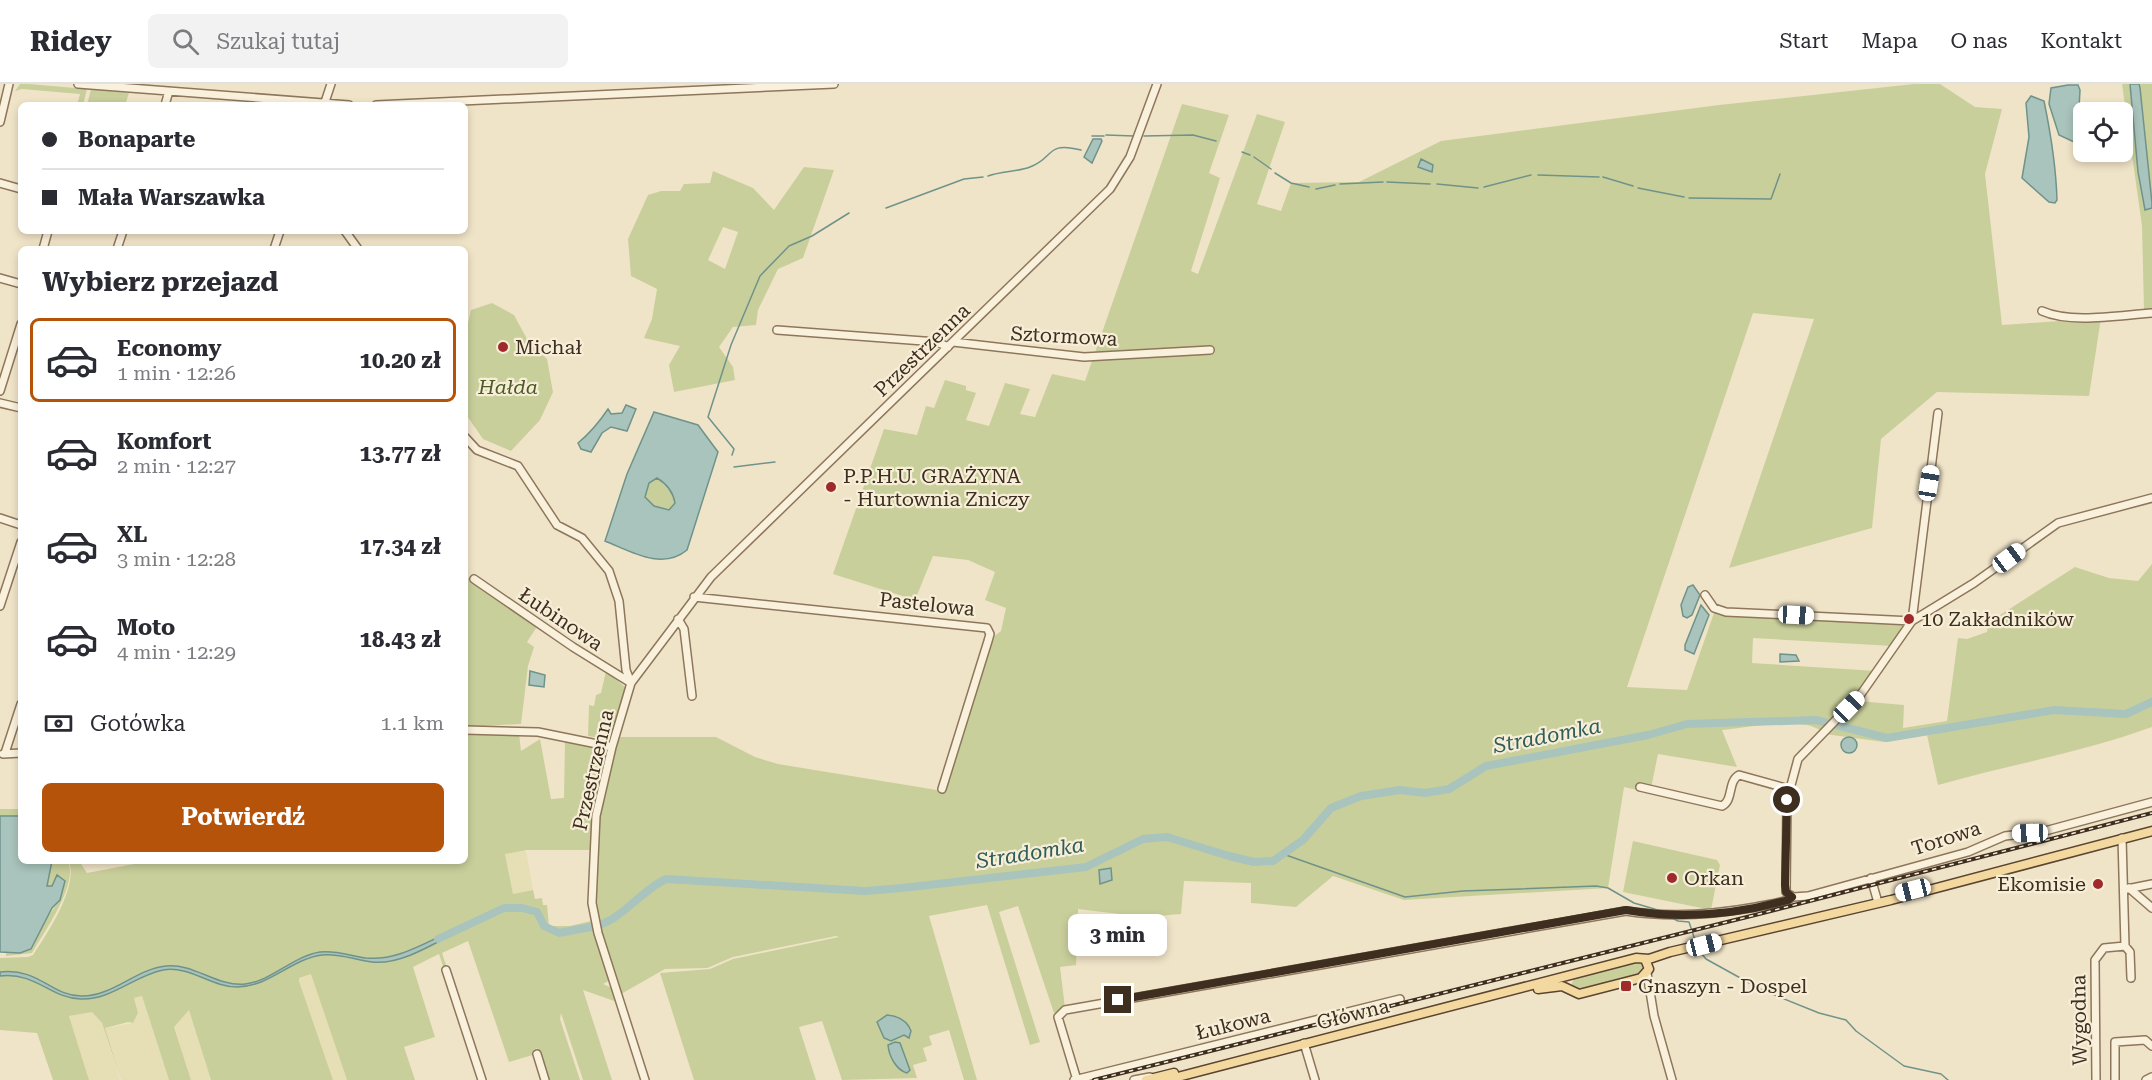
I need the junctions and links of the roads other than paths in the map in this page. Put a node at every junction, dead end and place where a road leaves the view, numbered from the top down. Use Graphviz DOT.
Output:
graph roads {
  1 [pos="9,84"];
  2 [pos="78,84"];
  3 [pos="194,84"];
  4 [pos="332,84"];
  5 [pos="834,84"];
  6 [pos="1157,84"];
  7 [pos="169,91"];
  8 [pos="191,93"];
  9 [pos="166,102"];
  10 [pos="291,102"];
  11 [pos="325,102"];
  12 [pos="441,102"];
  13 [pos="0,122"];
  14 [pos="0,183"];
  15 [pos="18,188"];
  16 [pos="0,278"];
  17 [pos="18,283"];
  18 [pos="2042,311"];
  19 [pos="2152,313"];
  20 [pos="777,330"];
  21 [pos="18,334"];
  22 [pos="951,345"];
  23 [pos="1210,350"];
  24 [pos="0,391"];
  25 [pos="0,403"];
  26 [pos="18,407"];
  27 [pos="1938,414"];
  28 [pos="468,441"];
  29 [pos="2152,498"];
  30 [pos="0,518"];
  31 [pos="18,524"];
  32 [pos="18,551"];
  33 [pos="474,579"];
  34 [pos="1705,596"];
  35 [pos="694,597"];
  36 [pos="0,606"];
  37 [pos="678,619"];
  38 [pos="1912,621"];
  39 [pos="632,683"];
  40 [pos="692,696"];
  41 [pos="18,712"];
  42 [pos="468,730"];
  43 [pos="612,747"];
  44 [pos="18,753"];
  45 [pos="2,754"];
  46 [pos="1640,787"];
  47 [pos="942,789"];
  48 [pos="1789,789"];
  49 [pos="2152,802"];
  50 [pos="2152,831"];
  51 [pos="2122,838"];
  52 [pos="1871,878"];
  53 [pos="1964,880"];
  54 [pos="2152,884"];
  55 [pos="2127,889"];
  56 [pos="1789,894"];
  57 [pos="1877,899"];
  58 [pos="2152,908"];
  59 [pos="1795,922"];
  60 [pos="2125,946"];
  61 [pos="1647,966"];
  62 [pos="446,970"];
  63 [pos="1574,975"];
  64 [pos="2131,978"];
  65 [pos="1638,979"];
  66 [pos="1568,988"];
  67 [pos="1514,992"];
  68 [pos="1400,999"];
  69 [pos="1651,999"];
  70 [pos="1304,1044"];
  71 [pos="2152,1047"];
  72 [pos="537,1054"];
  73 [pos="1166,1077"];
  74 [pos="2152,1077"];
  75 [pos="482,1080"];
  76 [pos="545,1080"];
  77 [pos="645,1080"];
  78 [pos="1076,1080"];
  79 [pos="1134,1080"];
  80 [pos="1146,1080"];
  81 [pos="1315,1080"];
  82 [pos="1672,1080"];
  83 [pos="2097,1080"];
  84 [pos="2115,1080"];
  85 [pos="2146,1080"];
  1 -- 13 [label="street"];
  2 -- 7 [label="street"];
  3 -- 8 [label="street"];
  4 -- 11 [label="street"];
  5 -- 12 [label="street"];
  6 -- 22 [label="street, Przestrzenna"];
  7 -- 8 [label="street"];
  7 -- 9 [label="street"];
  8 -- 10 [label="street"];
  14 -- 15 [label="street"];
  16 -- 17 [label="street"];
  18 -- 19 [label="street"];
  20 -- 22 [label="street, Sztormowa"];
  21 -- 24 [label="street"];
  22 -- 23 [label="street, Sztormowa"];
  22 -- 35 [label="street, Przestrzenna"];
  25 -- 26 [label="street"];
  27 -- 38 [label="street"];
  28 -- 39 [label="street"];
  29 -- 38 [label="street"];
  30 -- 31 [label="street"];
  32 -- 36 [label="street"];
  33 -- 39 [label="street, Łubinowa"];
  34 -- 38 [label="street"];
  35 -- 37 [label="street, Przestrzenna"];
  35 -- 47 [label="street, Pastelowa"];
  37 -- 39 [label="street, Przestrzenna"];
  37 -- 40 [label="street"];
  38 -- 48 [label="street"];
  39 -- 43 [label="street, Przestrzenna"];
  41 -- 45 [label="street"];
  42 -- 43 [label="street"];
  43 -- 77 [label="street, Przestrzenna"];
  44 -- 45 [label="street"];
  46 -- 48 [label="street"];
  48 -- 56 [label="street"];
  49 -- 52 [label="street, Torowa"];
  50 -- 51 [label="main road"];
  51 -- 53 [label="main road"];
  51 -- 55 [label="street"];
  52 -- 56 [label="street, Torowa"];
  52 -- 57 [label="street"];
  53 -- 57 [label="main road"];
  53 -- 59 [label="main road"];
  54 -- 55 [label="street"];
  55 -- 58 [label="street"];
  55 -- 60 [label="street"];
  56 -- 78 [label="street, Torowa"];
  57 -- 59 [label="main road"];
  59 -- 61 [label="main road"];
  60 -- 64 [label="street"];
  60 -- 83 [label="street, Wygodna"];
  61 -- 63 [label="main road, Główna"];
  61 -- 65 [label="main road, Główna"];
  61 -- 69 [label="street"];
  62 -- 75 [label="street"];
  63 -- 66 [label="main road"];
  63 -- 67 [label="main road, Główna"];
  65 -- 66 [label="main road, Główna"];
  65 -- 69 [label="street"];
  66 -- 67 [label="main road, Główna"];
  67 -- 70 [label="main road, Główna"];
  68 -- 78 [label="street, Łukowa"];
  69 -- 82 [label="street"];
  70 -- 73 [label="main road, Główna"];
  70 -- 81 [label="street"];
  71 -- 84 [label="street"];
  72 -- 76 [label="street"];
  73 -- 79 [label="street, Główna"];
  73 -- 80 [label="main road, Główna"];
  74 -- 85 [label="street"];
}
